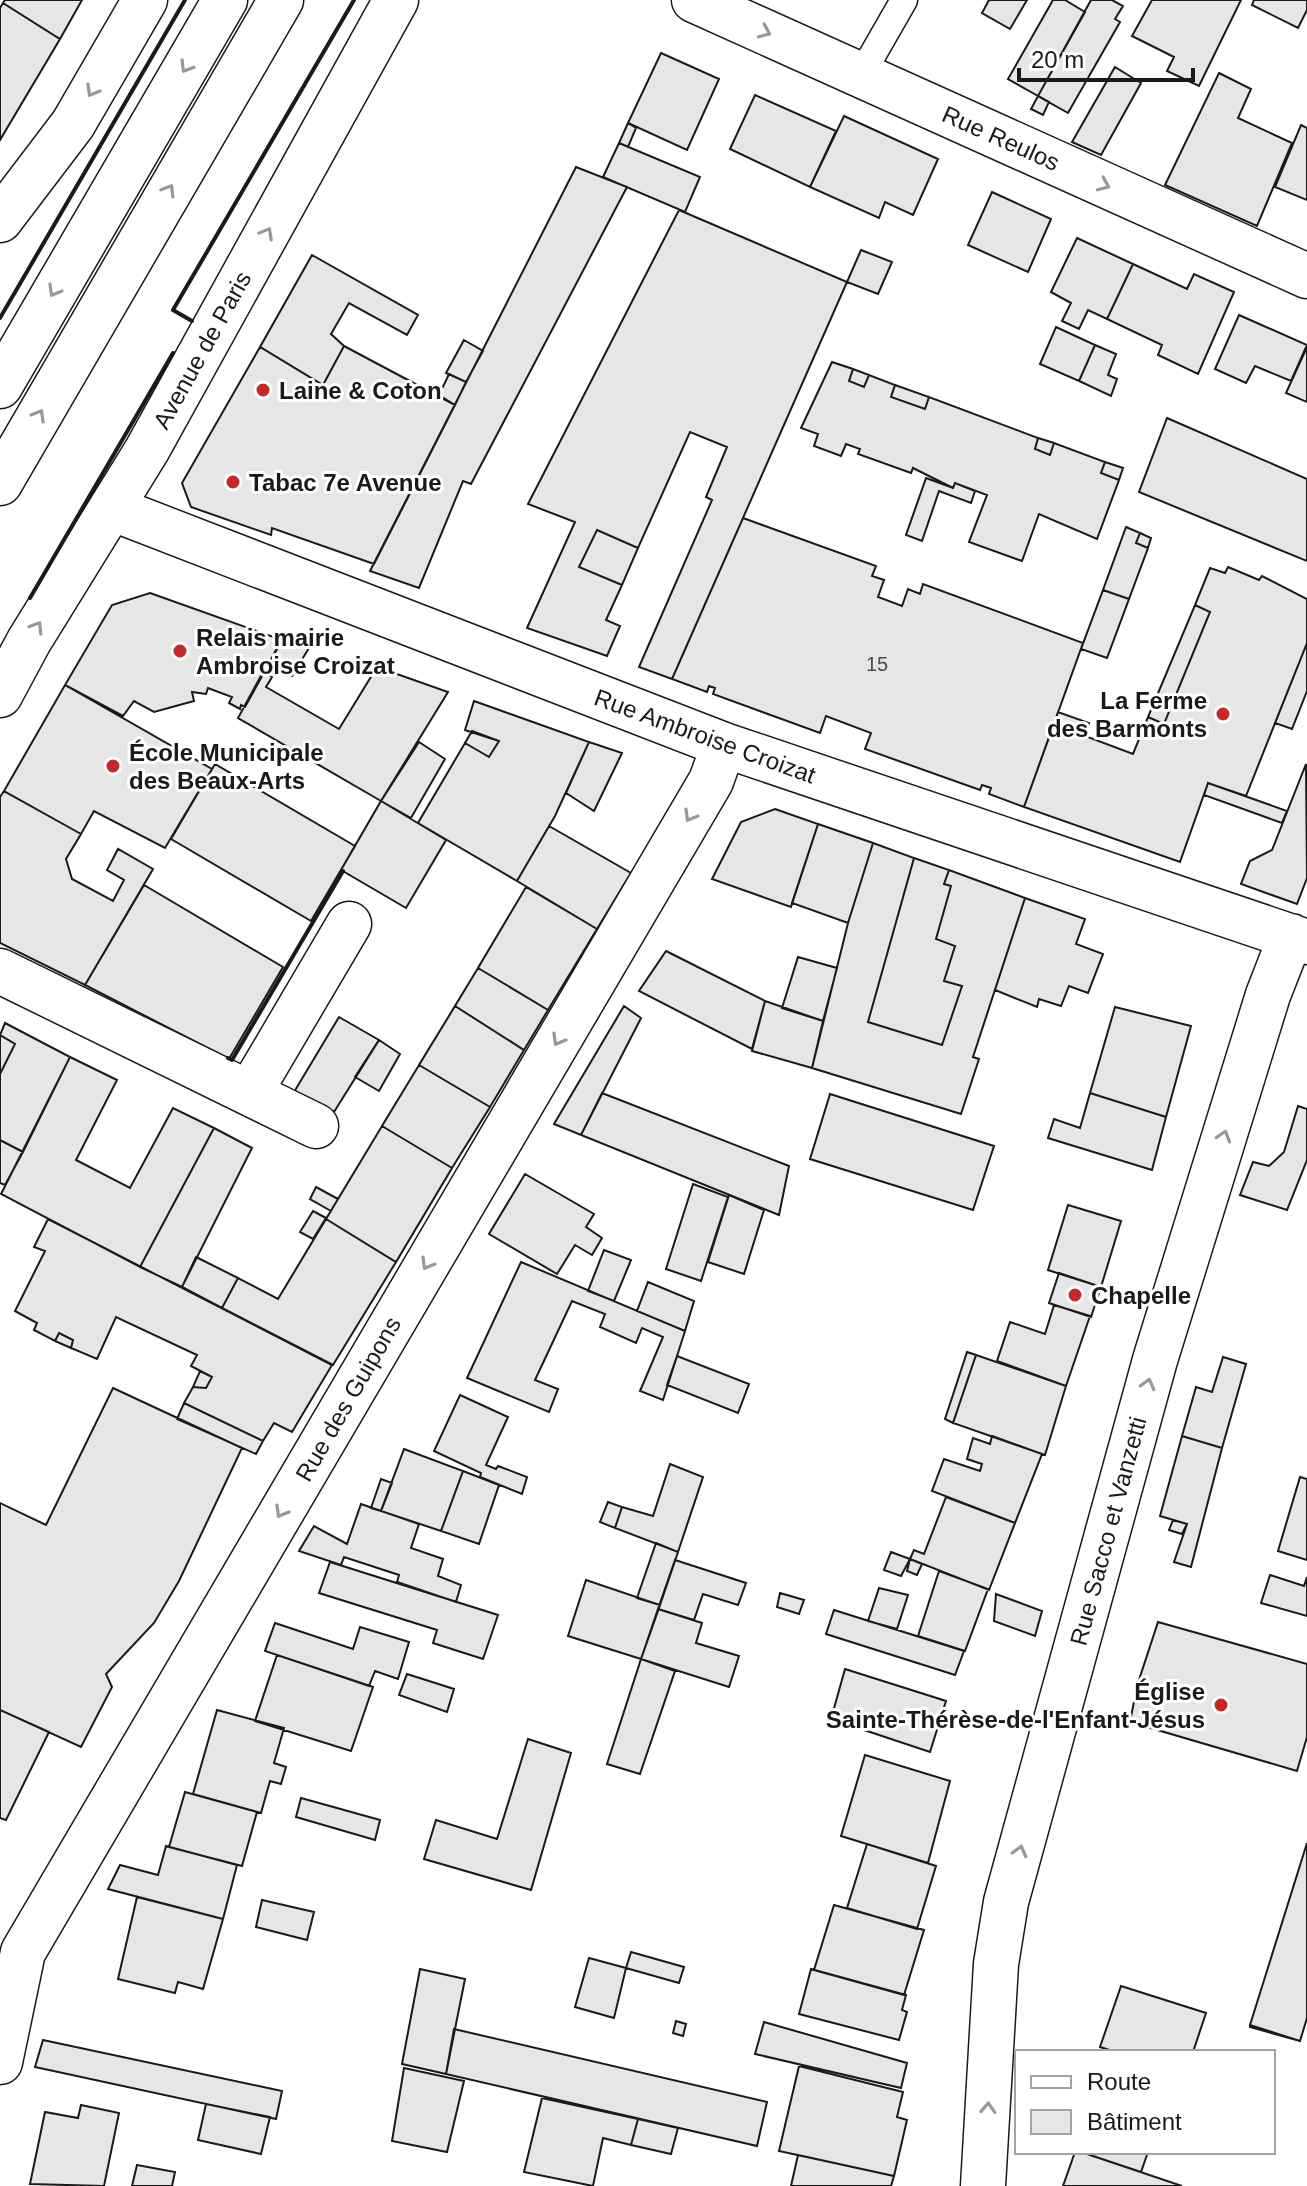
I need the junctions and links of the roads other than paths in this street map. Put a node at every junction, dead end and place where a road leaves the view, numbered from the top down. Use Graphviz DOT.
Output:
graph roads {
  1 [pos="145,0"];
  2 [pos="225,0"];
  3 [pos="281,0"];
  4 [pos="396,0"];
  5 [pos="694,0"];
  6 [pos="904,0"];
  7 [pos="861,75"];
  8 [pos="0,220"];
  9 [pos="1307,276"];
  10 [pos="0,386"];
  11 [pos="0,483"];
  12 [pos="111,508"];
  13 [pos="0,695"];
  14 [pos="724,745"];
  15 [pos="349,924"];
  16 [pos="1302,924"];
  17 [pos="0,971"];
  18 [pos="250,1092"];
  19 [pos="316,1126"];
  20 [pos="0,2062"];
  21 [pos="983,2186"];
  1 -- 8 [label="street, one-way"];
  2 -- 10 [label="street, one-way"];
  11 -- 3 [label="street, one-way"];
  12 -- 4 [label="street, Avenue de Paris, one-way"];
  5 -- 7 [label="street, Rue Reulos, one-way"];
  6 -- 7 [label="lane"];
  7 -- 9 [label="street, Rue Reulos, one-way"];
  13 -- 12 [label="street, Avenue de Paris, one-way"];
  12 -- 14 [label="street, Rue Ambroise Croizat"];
  14 -- 16 [label="street, Rue Ambroise Croizat"];
  14 -- 20 [label="street, Rue des Guipons, one-way"];
  15 -- 18 [label="street"];
  21 -- 16 [label="street, Rue Sacco et Vanzetti, one-way"];
  17 -- 18 [label="street"];
  18 -- 19 [label="street"];
}
